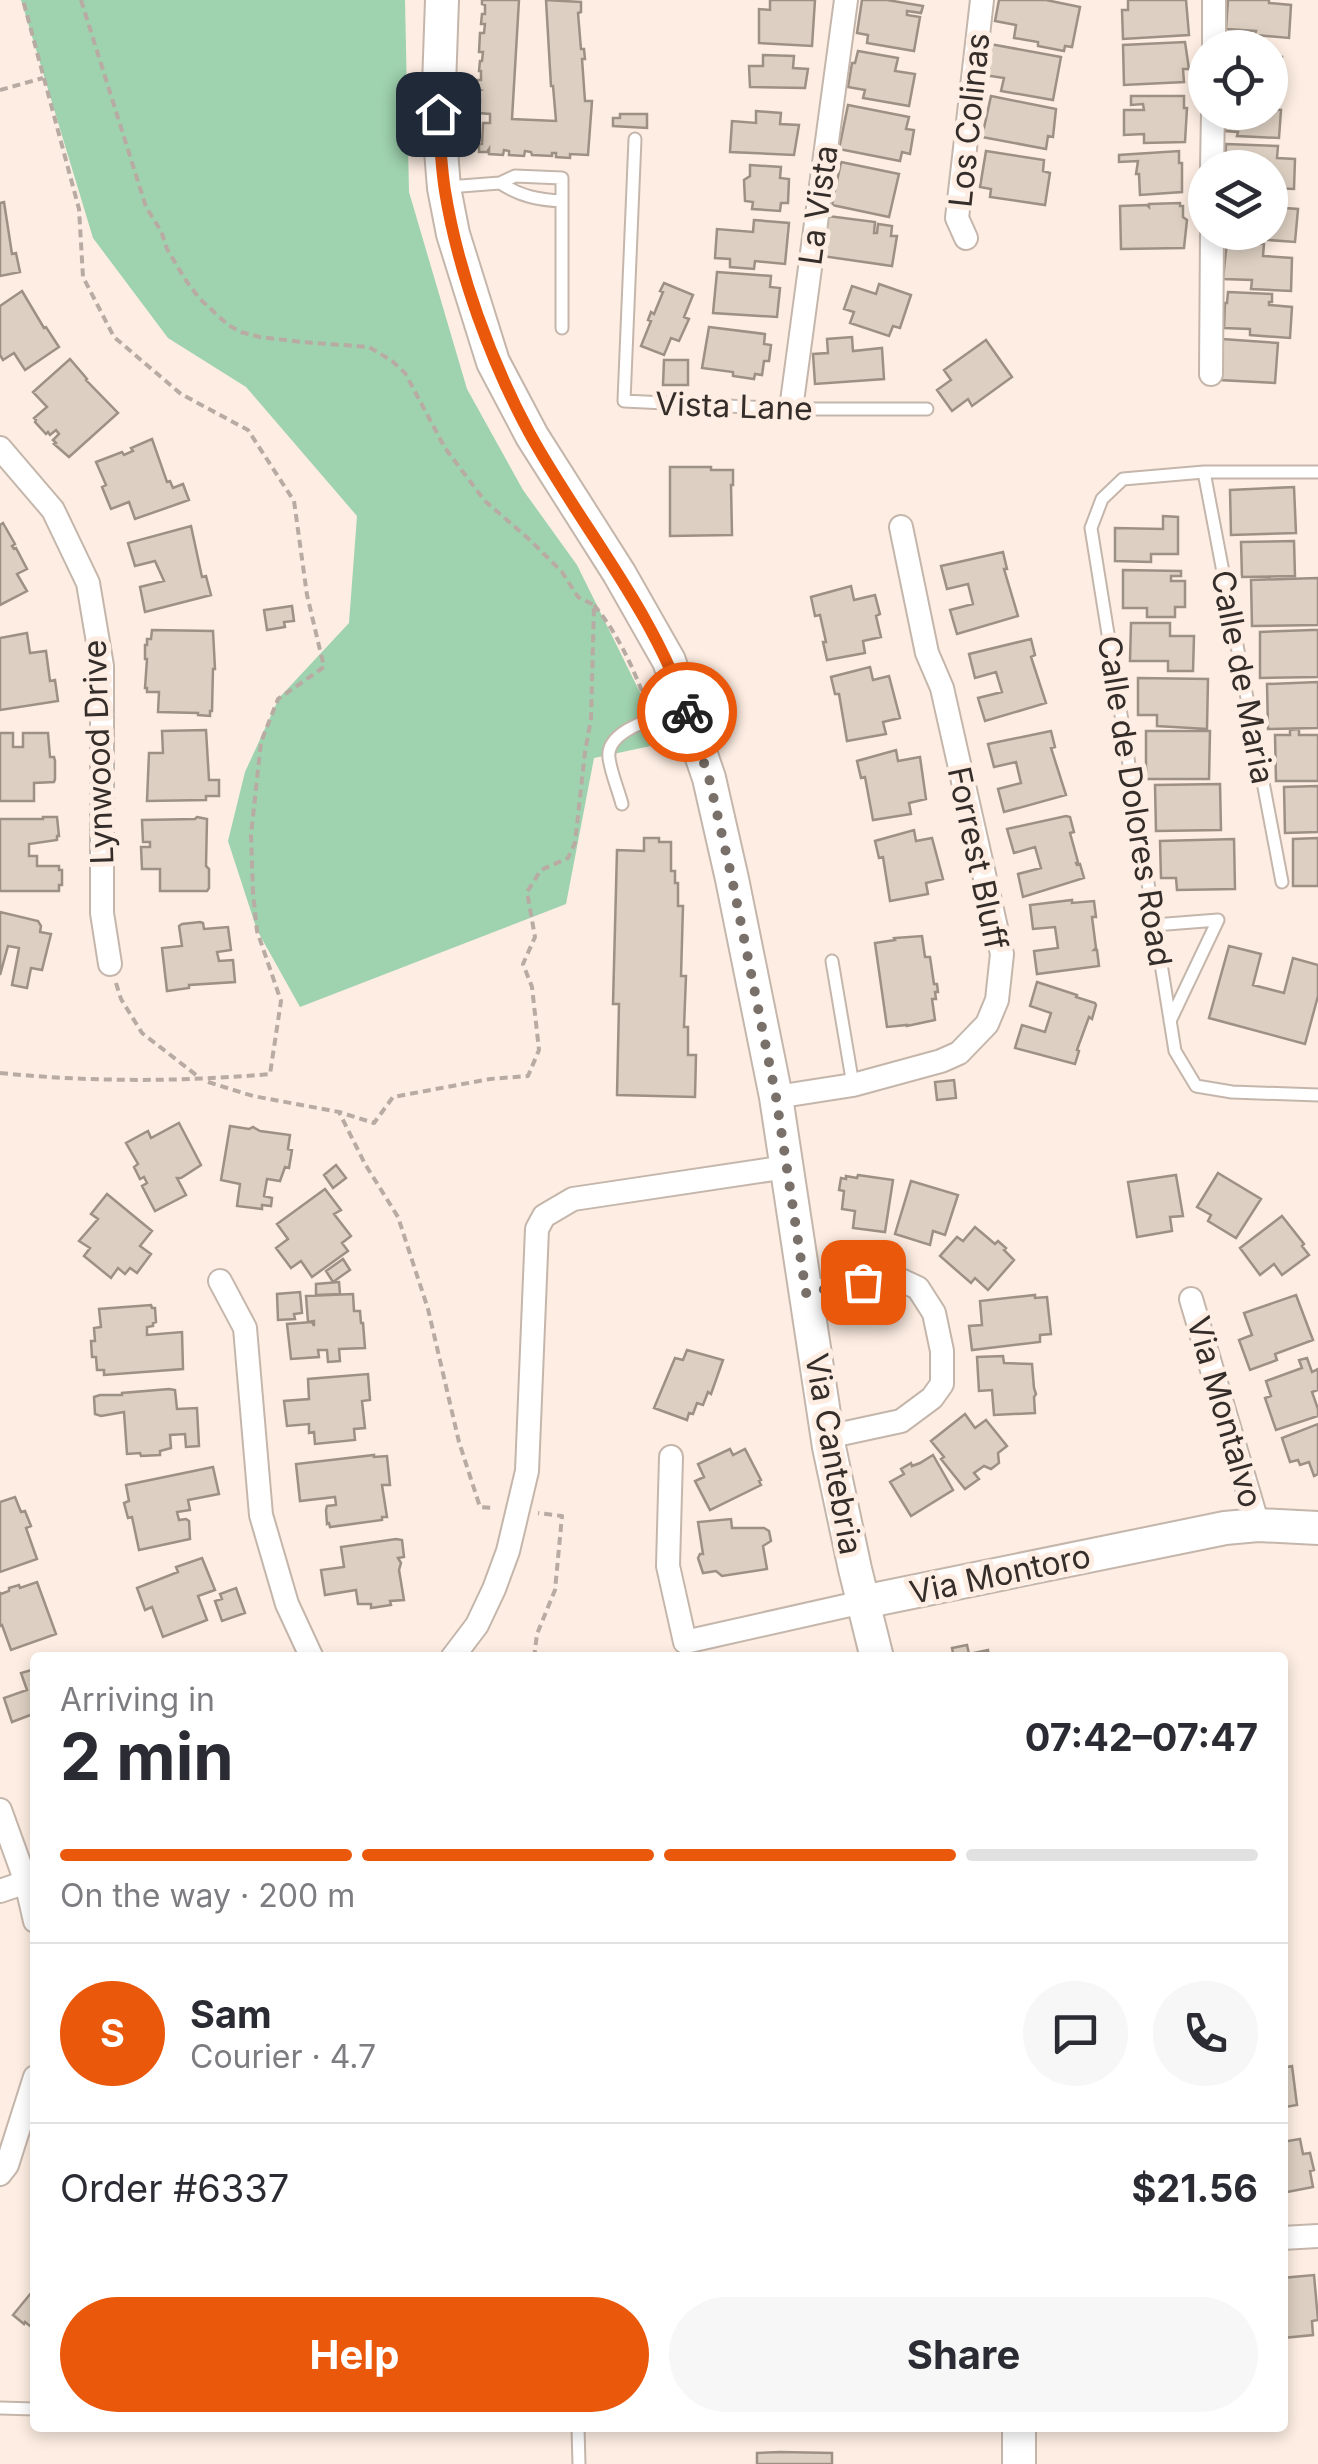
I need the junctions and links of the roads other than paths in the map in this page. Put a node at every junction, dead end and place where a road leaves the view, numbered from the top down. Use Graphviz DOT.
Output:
graph roads {
  1 [pos="442,0"];
  2 [pos="846,0"];
  3 [pos="982,0"];
  4 [pos="1214,0"];
  5 [pos="1214,30"];
  6 [pos="635,139"];
  7 [pos="500,183"];
  8 [pos="444,188"];
  9 [pos="562,201"];
  10 [pos="966,238"];
  11 [pos="1212,250"];
  12 [pos="562,328"];
  13 [pos="1210,374"];
  14 [pos="791,409"];
  15 [pos="927,409"];
  16 [pos="0,448"];
  17 [pos="1204,472"];
  18 [pos="1318,472"];
  19 [pos="901,528"];
  20 [pos="686,706"];
  21 [pos="622,804"];
  22 [pos="1282,882"];
  23 [pos="1154,924"];
  24 [pos="832,961"];
  25 [pos="110,964"];
  26 [pos="1170,1021"];
  27 [pos="853,1084"];
  28 [pos="1318,1095"];
  29 [pos="776,1097"];
  30 [pos="786,1167"];
  31 [pos="220,1280"];
  32 [pos="806,1293"];
  33 [pos="1191,1299"];
  34 [pos="828,1437"];
  35 [pos="671,1457"];
  36 [pos="1258,1525"];
  37 [pos="1318,1528"];
  38 [pos="863,1602"];
  39 [pos="309,1652"];
  40 [pos="457,1652"];
  41 [pos="876,1652"];
  42 [pos="0,1810"];
  43 [pos="30,1881"];
  44 [pos="0,1891"];
  45 [pos="30,2093"];
  46 [pos="0,2174"];
  47 [pos="1318,2236"];
  48 [pos="1288,2238"];
  49 [pos="0,2408"];
  50 [pos="30,2409"];
  51 [pos="578,2432"];
  52 [pos="1019,2432"];
  53 [pos="579,2464"];
  54 [pos="1019,2464"];
  1 -- 8 [label="main road, Via Cantebria"];
  2 -- 14 [label="street, La Vista"];
  3 -- 10 [label="street, Los Colinas"];
  4 -- 5 [label="street"];
  6 -- 14 [label="lane, Vista Lane"];
  7 -- 8 [label="lane"];
  7 -- 9 [label="lane"];
  7 -- 9 [label="lane"];
  8 -- 20 [label="main road, Via Cantebria"];
  9 -- 12 [label="lane"];
  11 -- 13 [label="street"];
  14 -- 15 [label="lane, Vista Lane"];
  16 -- 25 [label="street, Lynwood Drive"];
  17 -- 18 [label="lane"];
  17 -- 22 [label="lane, Calle de Maria"];
  17 -- 23 [label="lane, Calle de Dolores Road"];
  19 -- 27 [label="street, Forrest Bluff"];
  20 -- 21 [label="lane"];
  20 -- 29 [label="main road, Via Cantebria"];
  23 -- 26 [label="lane, Calle de Dolores Road"];
  23 -- 26 [label="lane"];
  24 -- 27 [label="lane"];
  26 -- 28 [label="lane, Calle de Dolores Road"];
  27 -- 29 [label="street, Forrest Bluff"];
  29 -- 30 [label="main road, Via Cantebria"];
  30 -- 32 [label="main road, Via Cantebria"];
  30 -- 40 [label="street"];
  31 -- 39 [label="street"];
  32 -- 34 [label="main road, Via Cantebria"];
  32 -- 34 [label="street"];
  33 -- 36 [label="street, Via Montalvo"];
  34 -- 38 [label="main road, Via Cantebria"];
  35 -- 38 [label="street, Via Montoro"];
  36 -- 37 [label="main road, Via Montoro"];
  36 -- 38 [label="main road, Via Montoro"];
  38 -- 41 [label="main road, Via Cantebria"];
  42 -- 43 [label="street"];
  43 -- 44 [label="street"];
  45 -- 46 [label="street"];
  47 -- 48 [label="street"];
  49 -- 50 [label="lane"];
  51 -- 53 [label="lane"];
  52 -- 54 [label="main road"];
}
